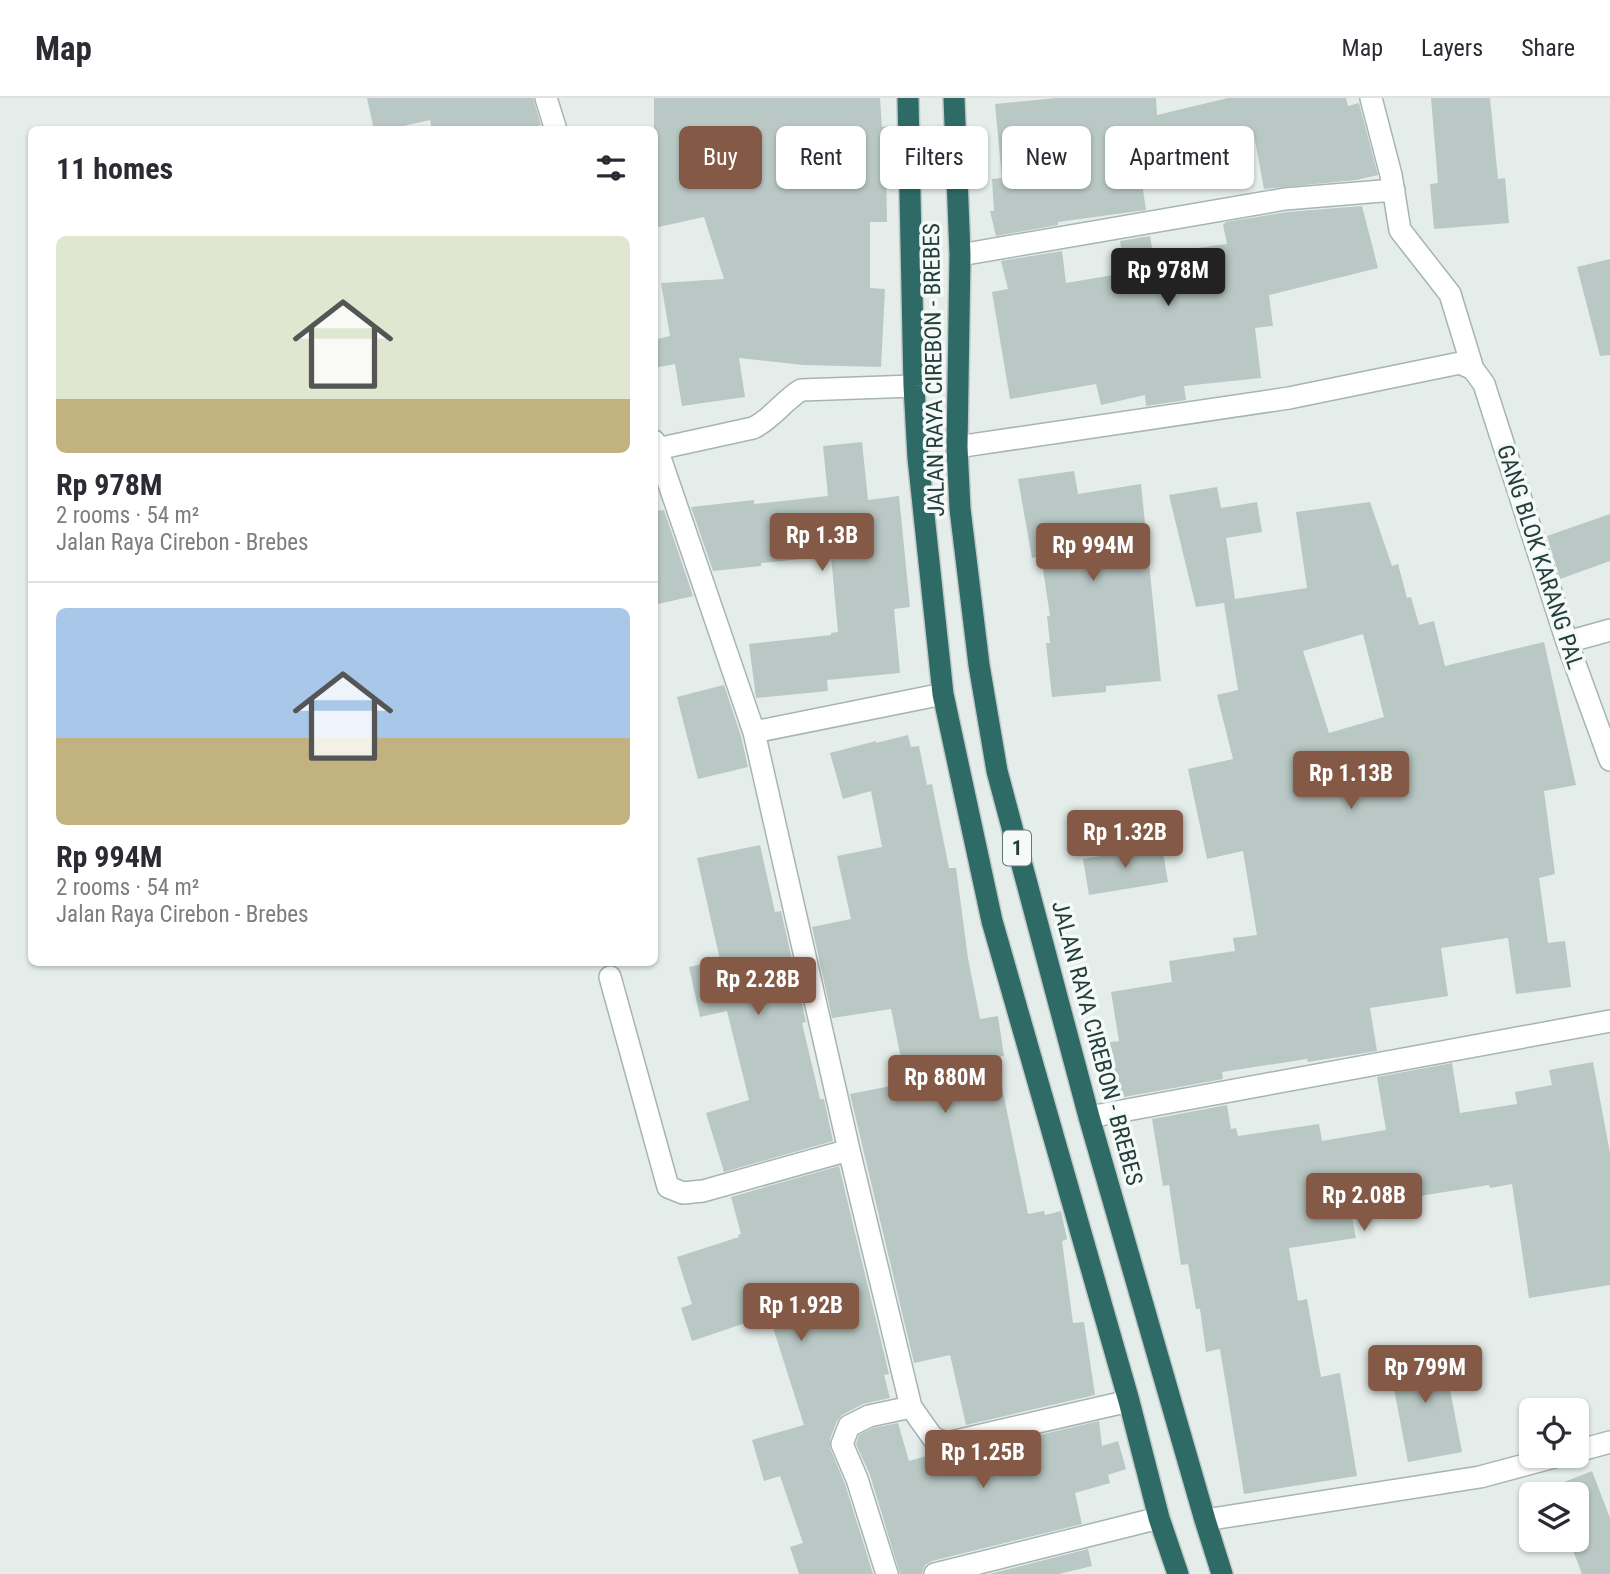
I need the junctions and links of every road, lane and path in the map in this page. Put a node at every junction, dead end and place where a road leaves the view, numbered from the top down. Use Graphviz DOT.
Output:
graph roads {
  1 [pos="546,98"];
  2 [pos="908,98"];
  3 [pos="954,98"];
  4 [pos="1371,98"];
  5 [pos="555,126"];
  6 [pos="1394,190"];
  7 [pos="960,255"];
  8 [pos="1467,366"];
  9 [pos="914,386"];
  10 [pos="658,445"];
  11 [pos="957,447"];
  12 [pos="658,451"];
  13 [pos="1610,630"];
  14 [pos="1567,642"];
  15 [pos="943,694"];
  16 [pos="754,732"];
  17 [pos="1610,760"];
  18 [pos="610,977"];
  19 [pos="1610,1021"];
  20 [pos="1089,1117"];
  21 [pos="849,1150"];
  22 [pos="1129,1401"];
  23 [pos="911,1408"];
  24 [pos="1610,1442"];
  25 [pos="1589,1448"];
  26 [pos="1519,1466"];
  27 [pos="1159,1518"];
  28 [pos="1205,1520"];
  29 [pos="887,1574"];
  30 [pos="935,1574"];
  31 [pos="1178,1574"];
  32 [pos="1223,1574"];
  1 -- 5 [label="street"];
  2 -- 9 [label="highway, JALAN RAYA CIREBON - BREBES / 1"];
  3 -- 7 [label="highway, JALAN RAYA CIREBON - BREBES / 1"];
  4 -- 6 [label="street, GANG BLOK KARANG PAL"];
  6 -- 7 [label="street"];
  6 -- 8 [label="street, GANG BLOK KARANG PAL"];
  7 -- 11 [label="highway, JALAN RAYA CIREBON - BREBES / 1"];
  8 -- 11 [label="street"];
  8 -- 14 [label="street, GANG BLOK KARANG PAL"];
  9 -- 10 [label="street"];
  9 -- 15 [label="highway, JALAN RAYA CIREBON - BREBES / 1"];
  11 -- 20 [label="highway, JALAN RAYA CIREBON - BREBES / 1"];
  12 -- 16 [label="street"];
  13 -- 14 [label="street"];
  14 -- 17 [label="street, GANG BLOK KARANG PAL"];
  15 -- 16 [label="street"];
  15 -- 22 [label="highway, JALAN RAYA CIREBON - BREBES / 1"];
  16 -- 21 [label="street"];
  18 -- 21 [label="street"];
  19 -- 20 [label="street"];
  20 -- 28 [label="highway, JALAN RAYA CIREBON - BREBES / 1"];
  21 -- 23 [label="street"];
  22 -- 23 [label="street"];
  22 -- 27 [label="highway, JALAN RAYA CIREBON - BREBES / 1"];
  23 -- 29 [label="street"];
  24 -- 25 [label="street"];
  26 -- 28 [label="street"];
  27 -- 30 [label="street"];
  27 -- 31 [label="highway, JALAN RAYA CIREBON - BREBES / 1"];
  28 -- 32 [label="highway, JALAN RAYA CIREBON - BREBES / 1"];
}
